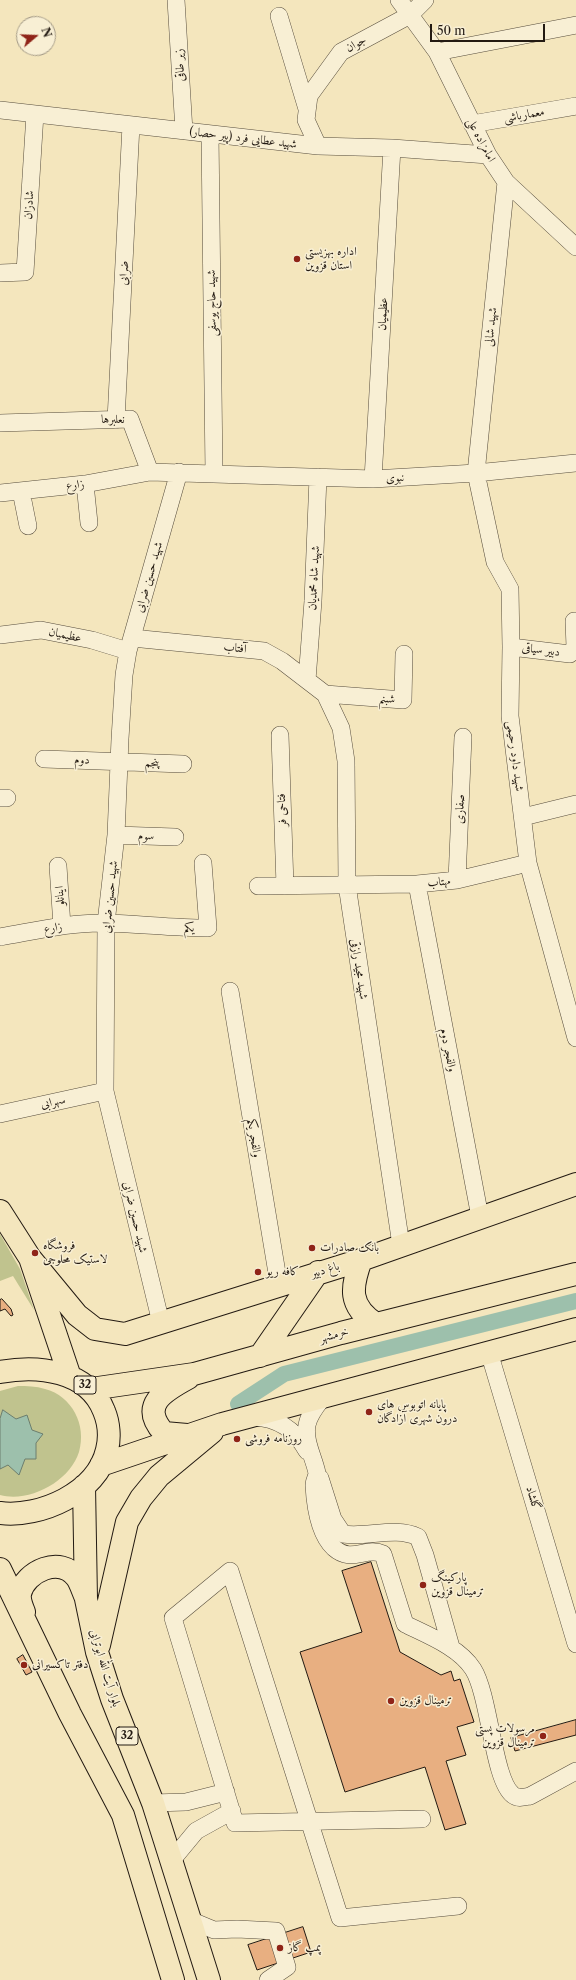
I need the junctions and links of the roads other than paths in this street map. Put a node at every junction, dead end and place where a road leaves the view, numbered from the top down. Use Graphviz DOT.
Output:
graph roads {
  1 [pos="176,0"];
  2 [pos="399,0"];
  3 [pos="425,0"];
  4 [pos="410,15"];
  5 [pos="280,16"];
  6 [pos="576,25"];
  7 [pos="437,52"];
  8 [pos="576,106"];
  9 [pos="307,109"];
  10 [pos="0,110"];
  11 [pos="36,114"];
  12 [pos="472,124"];
  13 [pos="131,125"];
  14 [pos="184,131"];
  15 [pos="210,134"];
  16 [pos="318,146"];
  17 [pos="392,148"];
  18 [pos="488,155"];
  19 [pos="506,182"];
  20 [pos="572,237"];
  21 [pos="0,273"];
  22 [pos="116,420"];
  23 [pos="0,423"];
  24 [pos="576,463"];
  25 [pos="150,472"];
  26 [pos="179,472"];
  27 [pos="476,472"];
  28 [pos="214,473"];
  29 [pos="318,477"];
  30 [pos="373,479"];
  31 [pos="85,484"];
  32 [pos="22,491"];
  33 [pos="0,493"];
  34 [pos="89,523"];
  35 [pos="28,526"];
  36 [pos="576,621"];
  37 [pos="0,635"];
  38 [pos="130,644"];
  39 [pos="511,647"];
  40 [pos="404,654"];
  41 [pos="306,680"];
  42 [pos="325,694"];
  43 [pos="280,735"];
  44 [pos="463,737"];
  45 [pos="44,759"];
  46 [pos="120,762"];
  47 [pos="183,764"];
  48 [pos="576,804"];
  49 [pos="523,817"];
  50 [pos="116,836"];
  51 [pos="175,837"];
  52 [pos="203,863"];
  53 [pos="528,863"];
  54 [pos="58,866"];
  55 [pos="457,880"];
  56 [pos="417,884"];
  57 [pos="347,885"];
  58 [pos="258,886"];
  59 [pos="285,886"];
  60 [pos="106,923"];
  61 [pos="62,926"];
  62 [pos="0,937"];
  63 [pos="230,991"];
  64 [pos="576,1038"];
  65 [pos="105,1091"];
  66 [pos="0,1114"];
  67 [pos="576,1184"];
  68 [pos="0,1211"];
  69 [pos="480,1217"];
  70 [pos="401,1245"];
  71 [pos="30,1258"];
  72 [pos="361,1260"];
  73 [pos="318,1272"];
  74 [pos="576,1274"];
  75 [pos="279,1285"];
  76 [pos="161,1323"];
  77 [pos="376,1324"];
  78 [pos="576,1329"];
  79 [pos="489,1352"];
  80 [pos="260,1356"];
  81 [pos="0,1372"];
  82 [pos="194,1374"];
  83 [pos="70,1377"];
  84 [pos="91,1389"];
  85 [pos="324,1396"];
  86 [pos="247,1417"];
  87 [pos="222,1424"];
  88 [pos="188,1435"];
  89 [pos="101,1465"];
  90 [pos="317,1475"];
  91 [pos="84,1486"];
  92 [pos="0,1513"];
  93 [pos="0,1569"];
  94 [pos="0,1584"];
  95 [pos="86,1599"];
  96 [pos="25,1619"];
  97 [pos="576,1644"];
  98 [pos="451,1648"];
  99 [pos="97,1652"];
  100 [pos="576,1771"];
  101 [pos="226,1792"];
  102 [pos="153,1804"];
  103 [pos="232,1811"];
  104 [pos="422,1819"];
  105 [pos="309,1821"];
  106 [pos="172,1860"];
  107 [pos="458,1906"];
  108 [pos="190,1920"];
  109 [pos="173,1980"];
  110 [pos="209,1980"];
  111 [pos="268,1980"];
  1 -- 14 [label="street, زیر طاقی"];
  2 -- 4 [label="street, امامزاده علی"];
  3 -- 4 [label="street, جوان"];
  4 -- 7 [label="street, امامزاده علی"];
  4 -- 9 [label="street, جوان"];
  5 -- 9 [label="street, جوان"];
  6 -- 7 [label="street"];
  7 -- 12 [label="street, امامزاده علی"];
  8 -- 12 [label="street, معمارباشی"];
  9 -- 16 [label="street, جوان"];
  10 -- 11 [label="street, شهید عطایی فرد (پیر حصار)"];
  11 -- 13 [label="street, شهید عطایی فرد (پیر حصار)"];
  11 -- 21 [label="street, شادزان"];
  12 -- 18 [label="street, امامزاده علی"];
  13 -- 14 [label="street, شهید عطایی فرد (پیر حصار)"];
  13 -- 22 [label="street, ضرابی"];
  14 -- 15 [label="street, شهید عطایی فرد (پیر حصار)"];
  15 -- 16 [label="street, شهید عطایی فرد (پیر حصار)"];
  15 -- 28 [label="street, شهید حاج یوسفی"];
  16 -- 17 [label="street, شهید عطایی فرد (پیر حصار)"];
  17 -- 18 [label="street, شهید عطایی فرد (پیر حصار)"];
  17 -- 30 [label="street, عظیمیان"];
  18 -- 19 [label="street, امامزاده علی"];
  19 -- 20 [label="street, امامزاده علی"];
  19 -- 27 [label="street, شهید شالی"];
  22 -- 23 [label="street, نعلبرها"];
  22 -- 25 [label="street, نعلبرها"];
  24 -- 27 [label="street, نبوی"];
  25 -- 26 [label="street"];
  25 -- 31 [label="street, زارع"];
  26 -- 28 [label="street"];
  26 -- 38 [label="street, شهید حسین ضرابی"];
  27 -- 30 [label="street, نبوی"];
  27 -- 39 [label="street, شهید داود رحیمی"];
  28 -- 29 [label="street, نبوی"];
  29 -- 30 [label="street, نبوی"];
  29 -- 41 [label="street, شهید شاه محمدیان"];
  31 -- 32 [label="street, زارع"];
  31 -- 34 [label="street"];
  32 -- 33 [label="street, زارع"];
  32 -- 35 [label="street"];
  36 -- 39 [label="street, دبیر سیاقی"];
  37 -- 38 [label="street, عظیمیان"];
  38 -- 41 [label="street, آفتاب"];
  38 -- 46 [label="street, شهید حسین ضرابی"];
  39 -- 49 [label="street, شهید داود رحیمی"];
  40 -- 42 [label="street, شبنم"];
  41 -- 42 [label="street, آفتاب"];
  42 -- 57 [label="street, شهید مجید رازقی"];
  43 -- 59 [label="street, فتاحی فر"];
  44 -- 55 [label="street, صفاری"];
  45 -- 46 [label="street, دوم"];
  46 -- 47 [label="street, پنجم"];
  46 -- 50 [label="street, شهید حسین ضرابی"];
  48 -- 49 [label="street"];
  49 -- 53 [label="street, شهید داود رحیمی"];
  50 -- 51 [label="street, سوم"];
  50 -- 60 [label="street, شهید حسین ضرابی"];
  52 -- 60 [label="street, یکم"];
  53 -- 55 [label="street, مهتاب"];
  53 -- 64 [label="street, شهید داود رحیمی"];
  54 -- 61 [label="street, اینانلو"];
  55 -- 56 [label="street, مهتاب"];
  56 -- 57 [label="street, مهتاب"];
  56 -- 69 [label="street, والفجر دوم"];
  57 -- 59 [label="street"];
  57 -- 70 [label="street, شهید مجید رازقی"];
  58 -- 59 [label="street"];
  60 -- 61 [label="street, زارع"];
  60 -- 65 [label="street, شهید حسین ضرابی"];
  61 -- 62 [label="street, زارع"];
  63 -- 75 [label="street, والفجر یکم"];
  65 -- 66 [label="street, سهرابی"];
  65 -- 76 [label="street, شهید حسین ضرابی"];
  67 -- 69 [label="main road, باغ دبیر"];
  68 -- 71 [label="main road"];
  69 -- 70 [label="main road, باغ دبیر"];
  70 -- 72 [label="main road, باغ دبیر"];
  71 -- 76 [label="main road, باغ دبیر"];
  71 -- 83 [label="main road"];
  72 -- 73 [label="main road, باغ دبیر"];
  72 -- 77 [label="main road"];
  73 -- 75 [label="main road, باغ دبیر"];
  73 -- 80 [label="main road"];
  74 -- 77 [label="main road, خرمشهر"];
  75 -- 76 [label="main road, باغ دبیر"];
  77 -- 80 [label="main road, خرمشهر"];
  78 -- 79 [label="main road"];
  79 -- 85 [label="main road"];
  79 -- 97 [label="street, گلشاد"];
  80 -- 82 [label="main road, خرمشهر"];
  81 -- 83 [label="main road, 32"];
  82 -- 84 [label="main road, خرمشهر"];
  82 -- 88 [label="main road"];
  83 -- 84 [label="main road, 32"];
  84 -- 89 [label="main road, 32"];
  85 -- 86 [label="main road"];
  85 -- 90 [label="street"];
  86 -- 87 [label="main road"];
  86 -- 90 [label="street"];
  87 -- 88 [label="main road"];
  87 -- 99 [label="main road"];
  88 -- 89 [label="main road"];
  89 -- 91 [label="main road, 32"];
  90 -- 98 [label="street"];
  90 -- 98 [label="street"];
  91 -- 92 [label="main road, 32"];
  91 -- 95 [label="main road, بلوار آیت الله ابوترابی / 32"];
  93 -- 96 [label="main road"];
  94 -- 96 [label="main road"];
  95 -- 96 [label="main road"];
  95 -- 99 [label="main road, بلوار آیت الله ابوترابی / 32"];
  96 -- 109 [label="main road"];
  98 -- 100 [label="street"];
  99 -- 102 [label="main road, بلوار آیت الله ابوترابی / 32"];
  101 -- 102 [label="street"];
  101 -- 103 [label="street"];
  101 -- 105 [label="street"];
  102 -- 106 [label="main road, بلوار آیت الله ابوترابی / 32"];
  103 -- 105 [label="street"];
  103 -- 106 [label="street"];
  104 -- 105 [label="street"];
  105 -- 107 [label="street"];
  106 -- 108 [label="main road, بلوار آیت الله ابوترابی / 32"];
  108 -- 110 [label="main road, بلوار آیت الله ابوترابی / 32"];
  108 -- 111 [label="street"];
}
